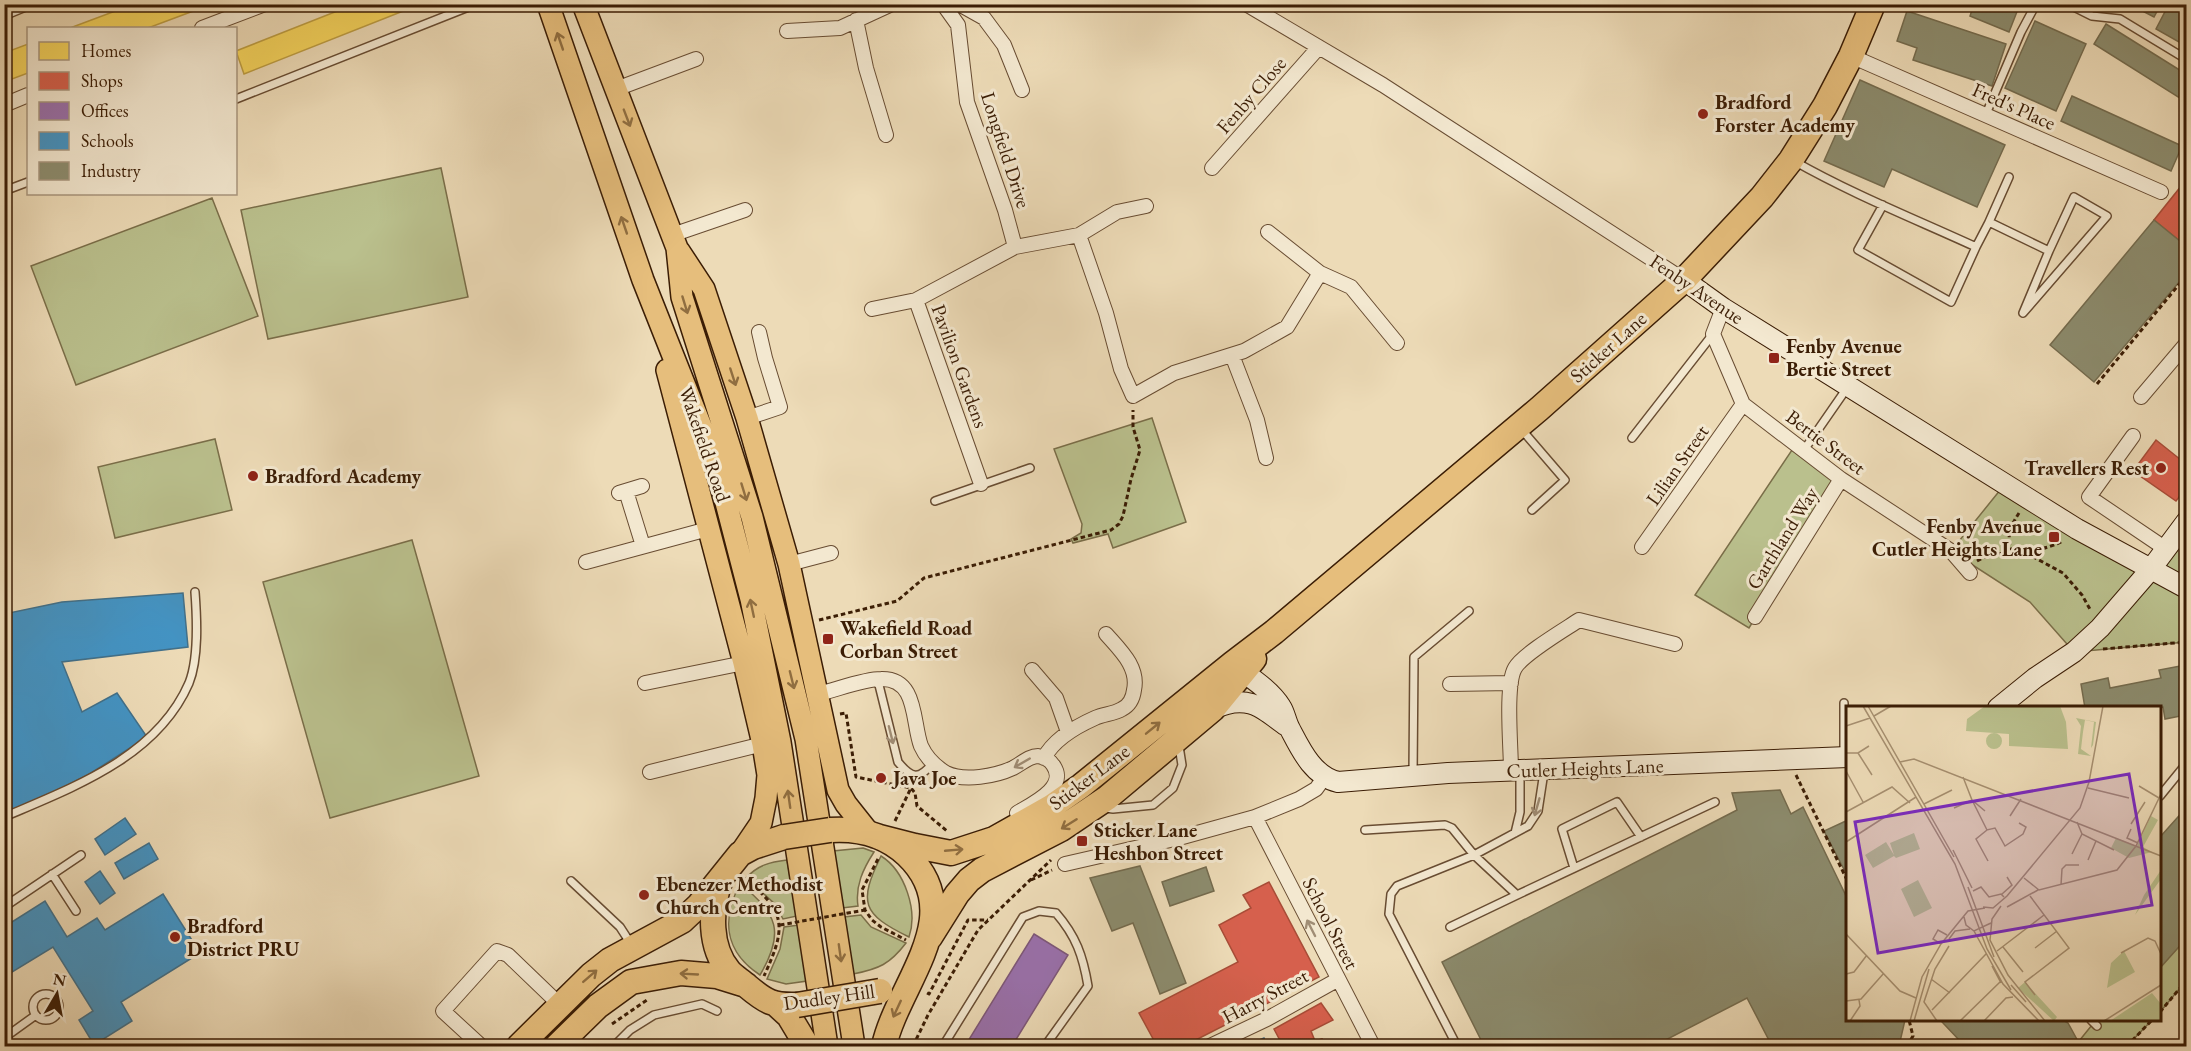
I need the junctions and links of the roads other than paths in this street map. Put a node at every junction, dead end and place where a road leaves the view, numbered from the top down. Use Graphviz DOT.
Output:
graph roads {
  1 [pos="33,4"];
  2 [pos="264,4"];
  3 [pos="476,4"];
  4 [pos="548,4"];
  5 [pos="583,4"];
  6 [pos="892,4"];
  7 [pos="944,4"];
  8 [pos="959,4"];
  9 [pos="1246,4"];
  10 [pos="1873,4"];
  11 [pos="2036,4"];
  12 [pos="2068,4"];
  13 [pos="4,16"];
  14 [pos="856,20"];
  15 [pos="205,27"];
  16 [pos="787,31"];
  17 [pos="1319,47"];
  18 [pos="1851,56"];
  19 [pos="696,59"];
  20 [pos="2187,59"];
  21 [pos="616,89"];
  22 [pos="1022,90"];
  23 [pos="27,95"];
  24 [pos="237,99"];
  25 [pos="4,105"];
  26 [pos="1986,114"];
  27 [pos="886,135"];
  28 [pos="1791,160"];
  29 [pos="1212,168"];
  30 [pos="2009,177"];
  31 [pos="27,182"];
  32 [pos="4,191"];
  33 [pos="2161,192"];
  34 [pos="1883,205"];
  35 [pos="1146,206"];
  36 [pos="745,210"];
  37 [pos="1989,222"];
  38 [pos="1268,232"];
  39 [pos="1079,236"];
  40 [pos="674,242"];
  41 [pos="1015,247"];
  42 [pos="1976,247"];
  43 [pos="2049,251"];
  44 [pos="1320,273"];
  45 [pos="643,280"];
  46 [pos="1684,280"];
  47 [pos="916,300"];
  48 [pos="1723,308"];
  49 [pos="872,309"];
  50 [pos="759,332"];
  51 [pos="1713,333"];
  52 [pos="1397,343"];
  53 [pos="2187,344"];
  54 [pos="1232,355"];
  55 [pos="1848,386"];
  56 [pos="2141,397"];
  57 [pos="1743,404"];
  58 [pos="747,418"];
  59 [pos="1519,426"];
  60 [pos="2133,436"];
  61 [pos="1632,438"];
  62 [pos="1804,451"];
  63 [pos="1266,458"];
  64 [pos="1030,468"];
  65 [pos="1841,479"];
  66 [pos="981,484"];
  67 [pos="642,486"];
  68 [pos="935,501"];
  69 [pos="1532,510"];
  70 [pos="2187,522"];
  71 [pos="708,529"];
  72 [pos="643,546"];
  73 [pos="1642,547"];
  74 [pos="2166,549"];
  75 [pos="831,553"];
  76 [pos="586,562"];
  77 [pos="789,564"];
  78 [pos="2151,569"];
  79 [pos="1968,571"];
  80 [pos="2187,588"];
  81 [pos="195,592"];
  82 [pos="1469,611"];
  83 [pos="1755,617"];
  84 [pos="1106,634"];
  85 [pos="1675,644"];
  86 [pos="744,663"];
  87 [pos="1238,669"];
  88 [pos="1032,670"];
  89 [pos="873,680"];
  90 [pos="645,683"];
  91 [pos="1511,683"];
  92 [pos="1450,684"];
  93 [pos="818,694"];
  94 [pos="1844,703"];
  95 [pos="2000,706"];
  96 [pos="1212,709"];
  97 [pos="1290,728"];
  98 [pos="1068,732"];
  99 [pos="1178,737"];
  100 [pos="764,744"];
  101 [pos="1044,758"];
  102 [pos="1846,758"];
  103 [pos="933,763"];
  104 [pos="2187,764"];
  105 [pos="1544,770"];
  106 [pos="1515,771"];
  107 [pos="650,772"];
  108 [pos="1413,775"];
  109 [pos="1324,778"];
  110 [pos="2161,795"];
  111 [pos="1715,802"];
  112 [pos="1095,806"];
  113 [pos="4,817"];
  114 [pos="1255,817"];
  115 [pos="1365,830"];
  116 [pos="1515,833"];
  117 [pos="1641,837"];
  118 [pos="879,838"];
  119 [pos="994,839"];
  120 [pos="81,855"];
  121 [pos="740,855"];
  122 [pos="1474,855"];
  123 [pos="1059,861"];
  124 [pos="1574,868"];
  125 [pos="52,874"];
  126 [pos="721,877"];
  127 [pos="571,881"];
  128 [pos="1517,895"];
  129 [pos="4,907"];
  130 [pos="76,911"];
  131 [pos="1450,927"];
  132 [pos="918,938"];
  133 [pos="633,948"];
  134 [pos="1337,980"];
  135 [pos="755,981"];
  136 [pos="918,982"];
  137 [pos="560,1005"];
  138 [pos="787,1005"];
  139 [pos="717,1011"];
  140 [pos="36,1015"];
  141 [pos="2092,1021"];
  142 [pos="2097,1026"];
  143 [pos="4,1038"];
  144 [pos="481,1047"];
  145 [pos="519,1047"];
  146 [pos="557,1047"];
  147 [pos="614,1047"];
  148 [pos="807,1047"];
  149 [pos="827,1047"];
  150 [pos="854,1047"];
  151 [pos="884,1047"];
  152 [pos="943,1047"];
  153 [pos="1045,1047"];
  154 [pos="1210,1047"];
  155 [pos="1373,1047"];
  156 [pos="1457,1047"];
  1 -- 13 [label="lane"];
  2 -- 15 [label="street"];
  3 -- 24 [label="lane"];
  45 -- 4 [label="main road, Wakefield Road, one-way"];
  5 -- 21 [label="main road, Wakefield Road"];
  6 -- 14 [label="street"];
  7 -- 41 [label="street, Longfield Drive"];
  8 -- 22 [label="street"];
  9 -- 17 [label="street, Fenby Avenue"];
  10 -- 18 [label="highway, Sticker Lane"];
  11 -- 26 [label="lane"];
  12 -- 20 [label="lane"];
  14 -- 16 [label="street"];
  14 -- 27 [label="street"];
  17 -- 29 [label="street, Fenby Close"];
  17 -- 46 [label="street, Fenby Avenue"];
  18 -- 26 [label="street, Fred's Place"];
  18 -- 28 [label="highway, Sticker Lane"];
  19 -- 21 [label="street"];
  21 -- 40 [label="main road, Wakefield Road, one-way"];
  23 -- 25 [label="street"];
  26 -- 33 [label="street, Fred's Place"];
  28 -- 34 [label="lane"];
  28 -- 46 [label="highway, Sticker Lane"];
  30 -- 37 [label="lane"];
  31 -- 32 [label="lane"];
  34 -- 42 [label="lane"];
  34 -- 42 [label="lane"];
  35 -- 39 [label="street"];
  36 -- 40 [label="street"];
  37 -- 42 [label="lane"];
  37 -- 43 [label="lane"];
  38 -- 44 [label="street"];
  39 -- 41 [label="street"];
  39 -- 54 [label="street"];
  40 -- 58 [label="main road, one-way"];
  40 -- 150 [label="main road, Wakefield Road, one-way"];
  41 -- 47 [label="street, Pavilion Gardens"];
  43 -- 43 [label="lane"];
  44 -- 52 [label="street"];
  44 -- 54 [label="street"];
  45 -- 71 [label="main road"];
  149 -- 45 [label="main road, Wakefield Road, one-way"];
  46 -- 48 [label="street, Fenby Avenue"];
  46 -- 59 [label="highway, Sticker Lane"];
  47 -- 49 [label="street"];
  47 -- 66 [label="street, Pavilion Gardens"];
  48 -- 51 [label="street"];
  48 -- 55 [label="street, Fenby Avenue"];
  50 -- 58 [label="street"];
  51 -- 57 [label="street, Bertie Street"];
  51 -- 61 [label="lane"];
  53 -- 56 [label="street"];
  54 -- 63 [label="street"];
  55 -- 62 [label="lane"];
  55 -- 78 [label="street, Fenby Avenue"];
  57 -- 62 [label="street, Bertie Street"];
  57 -- 73 [label="street, Lilian Street"];
  58 -- 77 [label="main road"];
  59 -- 69 [label="lane"];
  59 -- 87 [label="highway, Sticker Lane"];
  60 -- 74 [label="street"];
  62 -- 65 [label="street, Bertie Street"];
  64 -- 66 [label="lane"];
  65 -- 79 [label="street, Bertie Street"];
  65 -- 83 [label="street, Garthland Way"];
  66 -- 68 [label="lane"];
  67 -- 72 [label="street"];
  70 -- 74 [label="street"];
  71 -- 72 [label="street"];
  71 -- 86 [label="main road"];
  72 -- 76 [label="street"];
  74 -- 78 [label="street"];
  75 -- 77 [label="street"];
  77 -- 93 [label="main road"];
  78 -- 80 [label="street, Fenby Avenue"];
  78 -- 95 [label="street"];
  81 -- 113 [label="lane"];
  82 -- 108 [label="lane"];
  84 -- 98 [label="street"];
  85 -- 91 [label="street"];
  86 -- 90 [label="street"];
  86 -- 100 [label="main road"];
  87 -- 96 [label="highway, Sticker Lane"];
  87 -- 97 [label="street"];
  119 -- 87 [label="highway, Sticker Lane, one-way"];
  88 -- 98 [label="street"];
  89 -- 93 [label="street"];
  89 -- 103 [label="street"];
  89 -- 103 [label="lane, one-way"];
  91 -- 92 [label="street"];
  91 -- 106 [label="street"];
  93 -- 118 [label="main road"];
  94 -- 102 [label="lane"];
  96 -- 97 [label="street"];
  96 -- 99 [label="highway, Sticker Lane"];
  97 -- 109 [label="street"];
  98 -- 101 [label="street"];
  99 -- 112 [label="highway, Sticker Lane"];
  99 -- 112 [label="lane"];
  100 -- 107 [label="street"];
  100 -- 121 [label="main road"];
  101 -- 103 [label="street, one-way"];
  101 -- 119 [label="street"];
  102 -- 105 [label="street, Cutler Heights Lane"];
  104 -- 110 [label="lane"];
  105 -- 106 [label="street, Cutler Heights Lane"];
  105 -- 116 [label="lane, one-way"];
  106 -- 108 [label="street, Cutler Heights Lane"];
  106 -- 116 [label="lane"];
  108 -- 109 [label="street, Cutler Heights Lane"];
  109 -- 114 [label="street"];
  111 -- 117 [label="lane"];
  112 -- 132 [label="highway, Sticker Lane, one-way"];
  114 -- 123 [label="street"];
  134 -- 114 [label="street, School Street, one-way"];
  115 -- 122 [label="lane"];
  116 -- 122 [label="lane"];
  117 -- 124 [label="lane"];
  117 -- 124 [label="lane"];
  118 -- 119 [label="highway, Sticker Lane, one-way"];
  118 -- 121 [label="highway, Dudley Hill, bridge"];
  118 -- 132 [label="highway, Dudley Hill"];
  120 -- 125 [label="lane"];
  121 -- 126 [label="highway, Dudley Hill"];
  122 -- 128 [label="lane"];
  122 -- 156 [label="lane"];
  124 -- 128 [label="lane"];
  125 -- 129 [label="lane"];
  125 -- 130 [label="lane"];
  126 -- 133 [label="highway"];
  126 -- 135 [label="highway, Dudley Hill"];
  127 -- 133 [label="lane"];
  128 -- 131 [label="lane"];
  132 -- 136 [label="highway, Dudley Hill"];
  137 -- 133 [label="highway, one-way"];
  134 -- 154 [label="street, Harry Street"];
  134 -- 155 [label="street, School Street"];
  135 -- 138 [label="highway, Dudley Hill"];
  135 -- 146 [label="highway, one-way"];
  136 -- 138 [label="highway, Dudley Hill, bridge"];
  136 -- 151 [label="highway, one-way"];
  137 -- 144 [label="street"];
  137 -- 145 [label="highway"];
  138 -- 148 [label="highway"];
  139 -- 147 [label="lane"];
  140 -- 143 [label="lane"];
  141 -- 142 [label="lane"];
  152 -- 153 [label="lane"];
}
